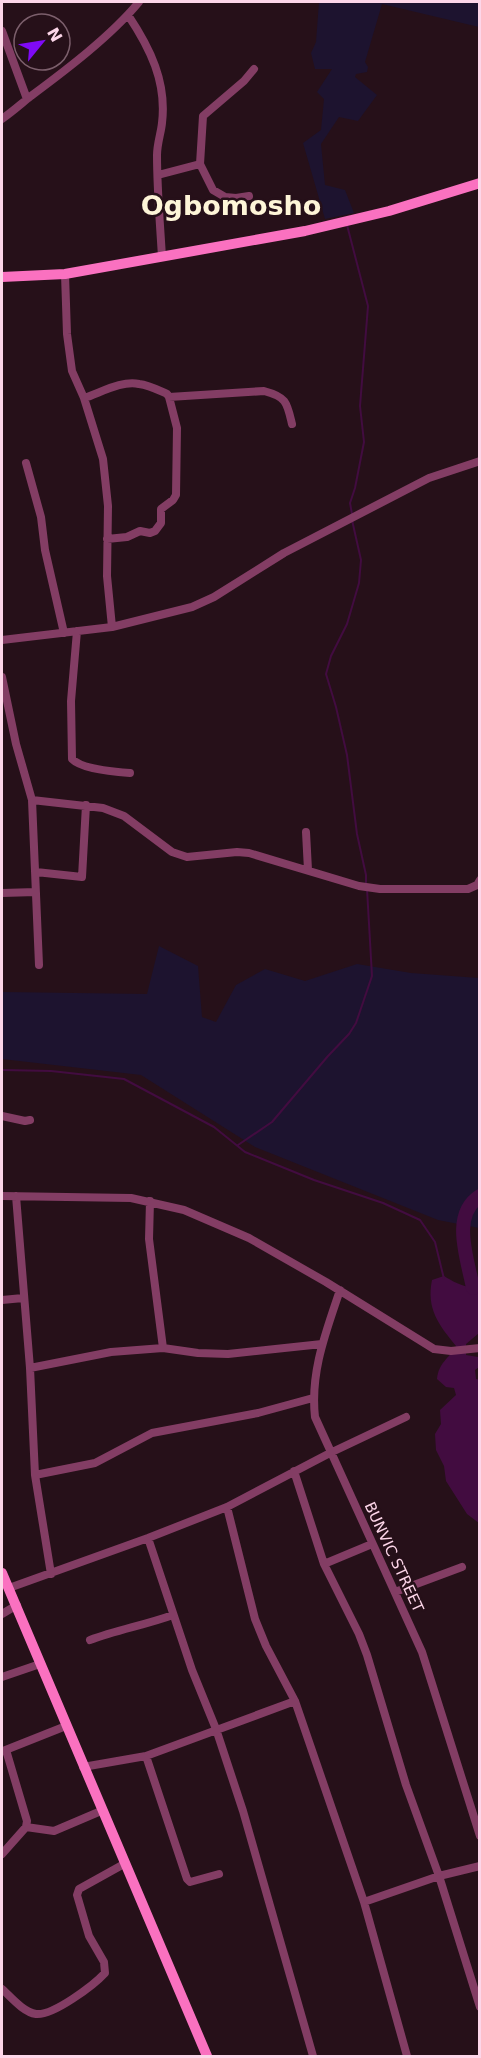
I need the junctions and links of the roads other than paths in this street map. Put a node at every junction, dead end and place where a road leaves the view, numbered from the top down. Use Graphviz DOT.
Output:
graph roads {
  1 [pos="139,2"];
  2 [pos="128,15"];
  3 [pos="2,31"];
  4 [pos="254,69"];
  5 [pos="27,99"];
  6 [pos="2,119"];
  7 [pos="200,164"];
  8 [pos="158,175"];
  9 [pos="480,183"];
  10 [pos="249,196"];
  11 [pos="162,257"];
  12 [pos="65,274"];
  13 [pos="2,277"];
  14 [pos="169,397"];
  15 [pos="84,398"];
  16 [pos="292,424"];
  17 [pos="480,461"];
  18 [pos="26,463"];
  19 [pos="107,538"];
  20 [pos="112,627"];
  21 [pos="77,631"];
  22 [pos="64,633"];
  23 [pos="2,640"];
  24 [pos="2,677"];
  25 [pos="130,773"];
  26 [pos="32,800"];
  27 [pos="86,805"];
  28 [pos="306,832"];
  29 [pos="308,870"];
  30 [pos="36,872"];
  31 [pos="480,880"];
  32 [pos="2,892"];
  33 [pos="36,892"];
  34 [pos="39,965"];
  35 [pos="2,1116"];
  36 [pos="30,1120"];
  37 [pos="2,1196"];
  38 [pos="15,1196"];
  39 [pos="150,1200"];
  40 [pos="340,1290"];
  41 [pos="23,1298"];
  42 [pos="2,1300"];
  43 [pos="322,1344"];
  44 [pos="163,1348"];
  45 [pos="480,1348"];
  46 [pos="30,1368"];
  47 [pos="313,1398"];
  48 [pos="406,1417"];
  49 [pos="330,1453"];
  50 [pos="294,1471"];
  51 [pos="35,1475"];
  52 [pos="227,1507"];
  53 [pos="148,1538"];
  54 [pos="372,1544"];
  55 [pos="324,1563"];
  56 [pos="462,1567"];
  57 [pos="2,1573"];
  58 [pos="51,1574"];
  59 [pos="9,1588"];
  60 [pos="395,1592"];
  61 [pos="16,1605"];
  62 [pos="2,1614"];
  63 [pos="173,1615"];
  64 [pos="90,1640"];
  65 [pos="40,1664"];
  66 [pos="2,1677"];
  67 [pos="295,1701"];
  68 [pos="66,1726"];
  69 [pos="216,1729"];
  70 [pos="4,1751"];
  71 [pos="146,1756"];
  72 [pos="83,1767"];
  73 [pos="101,1811"];
  74 [pos="26,1827"];
  75 [pos="480,1836"];
  76 [pos="2,1854"];
  77 [pos="124,1864"];
  78 [pos="480,1866"];
  79 [pos="219,1874"];
  80 [pos="439,1876"];
  81 [pos="364,1902"];
  82 [pos="2,1989"];
  83 [pos="480,2007"];
  84 [pos="207,2056"];
  85 [pos="313,2056"];
  86 [pos="407,2056"];
  1 -- 2 [label="street"];
  2 -- 5 [label="street"];
  2 -- 8 [label="street"];
  3 -- 5 [label="street"];
  4 -- 7 [label="street"];
  5 -- 6 [label="street"];
  7 -- 8 [label="street"];
  7 -- 10 [label="street"];
  8 -- 11 [label="street"];
  9 -- 11 [label="main road"];
  11 -- 12 [label="main road"];
  12 -- 13 [label="main road"];
  12 -- 15 [label="street"];
  14 -- 15 [label="street"];
  14 -- 16 [label="street"];
  14 -- 19 [label="street"];
  15 -- 19 [label="street"];
  17 -- 20 [label="street"];
  18 -- 22 [label="street"];
  19 -- 20 [label="street"];
  20 -- 21 [label="street"];
  21 -- 22 [label="street"];
  21 -- 25 [label="street"];
  22 -- 23 [label="street"];
  24 -- 26 [label="street"];
  26 -- 27 [label="street"];
  26 -- 30 [label="street"];
  27 -- 29 [label="street"];
  27 -- 30 [label="street"];
  28 -- 29 [label="street"];
  29 -- 31 [label="street"];
  30 -- 33 [label="street"];
  32 -- 33 [label="street"];
  33 -- 34 [label="street"];
  35 -- 36 [label="street"];
  37 -- 38 [label="street"];
  38 -- 39 [label="street"];
  38 -- 41 [label="street"];
  39 -- 40 [label="street"];
  39 -- 44 [label="street"];
  40 -- 43 [label="street, BUNVIC STREET"];
  40 -- 45 [label="street"];
  41 -- 42 [label="street"];
  41 -- 46 [label="street"];
  43 -- 44 [label="street"];
  43 -- 47 [label="street, BUNVIC STREET"];
  44 -- 46 [label="street"];
  46 -- 51 [label="street"];
  47 -- 49 [label="street, BUNVIC STREET"];
  47 -- 51 [label="street"];
  48 -- 49 [label="street"];
  49 -- 50 [label="street"];
  49 -- 54 [label="street, BUNVIC STREET"];
  50 -- 52 [label="street"];
  50 -- 55 [label="street"];
  51 -- 58 [label="street"];
  52 -- 53 [label="street"];
  52 -- 67 [label="street"];
  53 -- 58 [label="street"];
  53 -- 63 [label="street"];
  54 -- 55 [label="street"];
  54 -- 60 [label="street, BUNVIC STREET"];
  55 -- 80 [label="street"];
  56 -- 60 [label="street"];
  57 -- 59 [label="main road"];
  58 -- 59 [label="street"];
  59 -- 61 [label="main road"];
  60 -- 75 [label="street, BUNVIC STREET"];
  61 -- 62 [label="street"];
  61 -- 65 [label="main road"];
  63 -- 64 [label="street"];
  63 -- 69 [label="street"];
  65 -- 66 [label="street"];
  65 -- 68 [label="main road"];
  67 -- 69 [label="street"];
  67 -- 81 [label="street"];
  68 -- 70 [label="street"];
  68 -- 72 [label="main road"];
  69 -- 71 [label="street"];
  69 -- 85 [label="street"];
  70 -- 74 [label="street"];
  71 -- 72 [label="street"];
  71 -- 79 [label="street"];
  72 -- 73 [label="main road"];
  73 -- 74 [label="street"];
  73 -- 77 [label="main road"];
  74 -- 76 [label="street"];
  77 -- 82 [label="street"];
  77 -- 84 [label="main road"];
  78 -- 80 [label="street"];
  80 -- 81 [label="street"];
  80 -- 83 [label="street"];
  81 -- 86 [label="street"];
}
